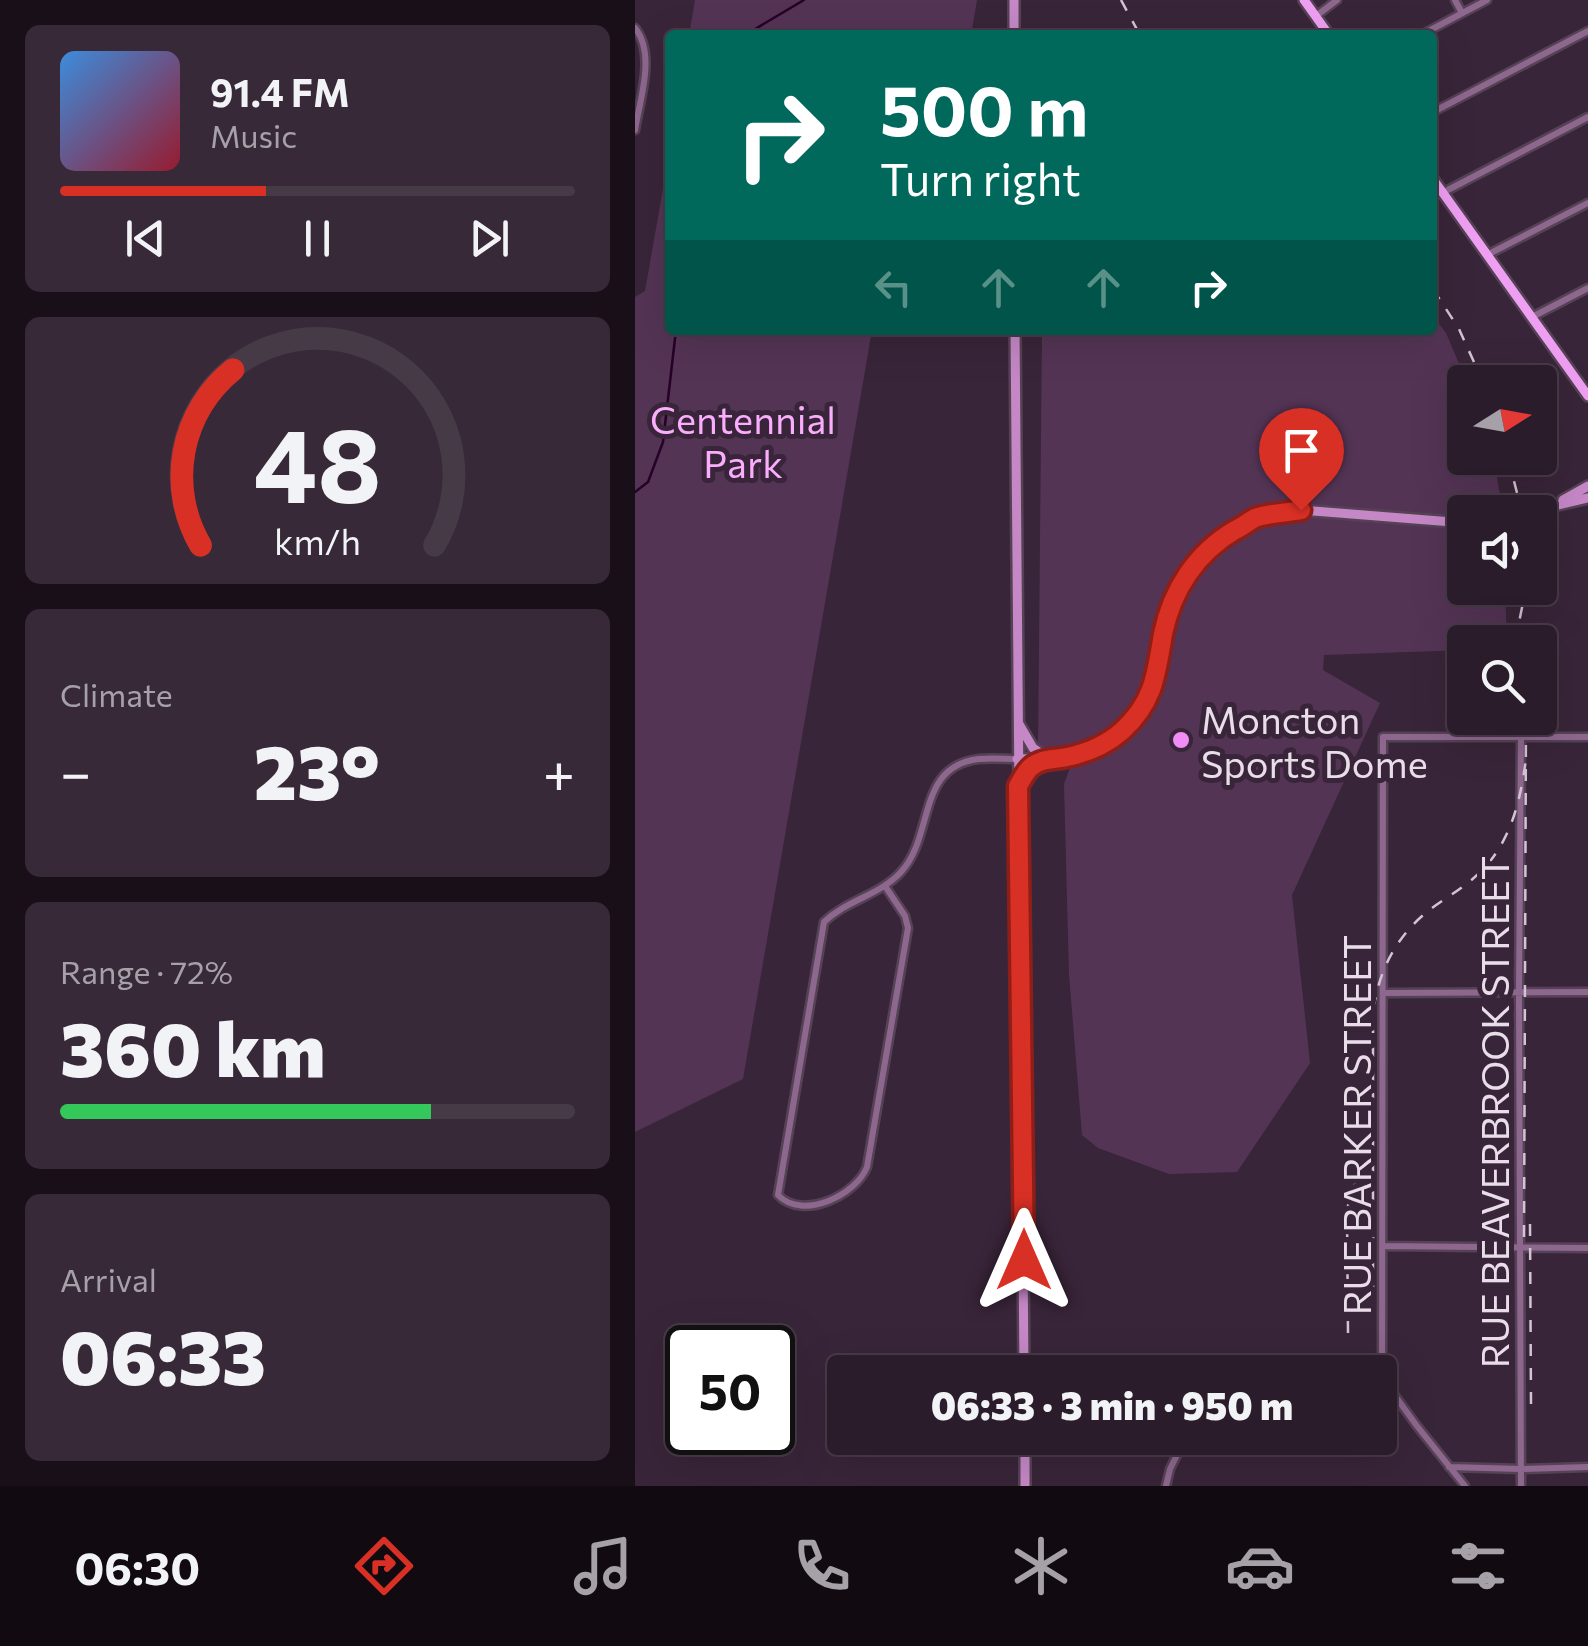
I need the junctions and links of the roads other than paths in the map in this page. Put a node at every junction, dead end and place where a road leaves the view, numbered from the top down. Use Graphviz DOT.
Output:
graph roads {
  1 [pos="1014,0"];
  2 [pos="1304,0"];
  3 [pos="1337,0"];
  4 [pos="1455,0"];
  5 [pos="1487,0"];
  6 [pos="1462,13"];
  7 [pos="1315,16"];
  8 [pos="635,28"];
  9 [pos="1014,30"];
  10 [pos="1325,30"];
  11 [pos="1430,30"];
  12 [pos="1588,31"];
  13 [pos="637,108"];
  14 [pos="1437,110"];
  15 [pos="1588,117"];
  16 [pos="635,130"];
  17 [pos="1437,185"];
  18 [pos="1443,193"];
  19 [pos="1588,202"];
  20 [pos="1487,255"];
  21 [pos="1588,288"];
  22 [pos="1532,317"];
  23 [pos="1015,335"];
  24 [pos="1588,396"];
  25 [pos="1588,486"];
  26 [pos="1588,498"];
  27 [pos="1557,503"];
  28 [pos="1557,506"];
  29 [pos="1447,522"];
  30 [pos="1017,721"];
  31 [pos="1521,737"];
  32 [pos="1588,737"];
  33 [pos="1047,758"];
  34 [pos="1017,759"];
  35 [pos="1018,786"];
  36 [pos="885,886"];
  37 [pos="1588,992"];
  38 [pos="1383,993"];
  39 [pos="1519,994"];
  40 [pos="1383,1246"];
  41 [pos="1519,1248"];
  42 [pos="1588,1248"];
  43 [pos="1025,1355"];
  44 [pos="1025,1455"];
  45 [pos="1177,1455"];
  46 [pos="1449,1467"];
  47 [pos="1588,1467"];
  48 [pos="1521,1468"];
  49 [pos="1025,1486"];
  50 [pos="1166,1486"];
  51 [pos="1465,1486"];
  52 [pos="1521,1486"];
  1 -- 9 [label="main road"];
  2 -- 7 [label="main road"];
  3 -- 7 [label="street"];
  4 -- 6 [label="street"];
  5 -- 6 [label="street"];
  6 -- 11 [label="street"];
  7 -- 10 [label="main road"];
  8 -- 13 [label="street"];
  12 -- 14 [label="street"];
  13 -- 16 [label="street"];
  15 -- 18 [label="street"];
  17 -- 18 [label="main road"];
  18 -- 20 [label="main road"];
  19 -- 20 [label="street"];
  20 -- 22 [label="main road"];
  21 -- 22 [label="street"];
  22 -- 24 [label="main road"];
  23 -- 30 [label="main road"];
  25 -- 27 [label="main road"];
  26 -- 28 [label="main road"];
  29 -- 33 [label="main road"];
  30 -- 33 [label="main road"];
  30 -- 34 [label="main road"];
  31 -- 32 [label="street"];
  31 -- 38 [label="street, RUE BARKER STREET"];
  31 -- 39 [label="street, RUE BEAVERBROOK STREET"];
  33 -- 34 [label="main road"];
  33 -- 35 [label="main road"];
  34 -- 35 [label="main road"];
  34 -- 36 [label="street"];
  35 -- 43 [label="main road"];
  36 -- 36 [label="street"];
  37 -- 39 [label="street"];
  38 -- 39 [label="street"];
  38 -- 40 [label="street, RUE BARKER STREET"];
  39 -- 41 [label="street, RUE BEAVERBROOK STREET"];
  40 -- 41 [label="street"];
  40 -- 46 [label="street, RUE BARKER STREET"];
  41 -- 42 [label="street"];
  41 -- 48 [label="street, RUE BEAVERBROOK STREET"];
  44 -- 49 [label="main road"];
  45 -- 50 [label="street"];
  46 -- 48 [label="street"];
  46 -- 51 [label="street, RUE BARKER STREET"];
  47 -- 48 [label="street"];
  48 -- 52 [label="street, RUE BEAVERBROOK STREET"];
}
